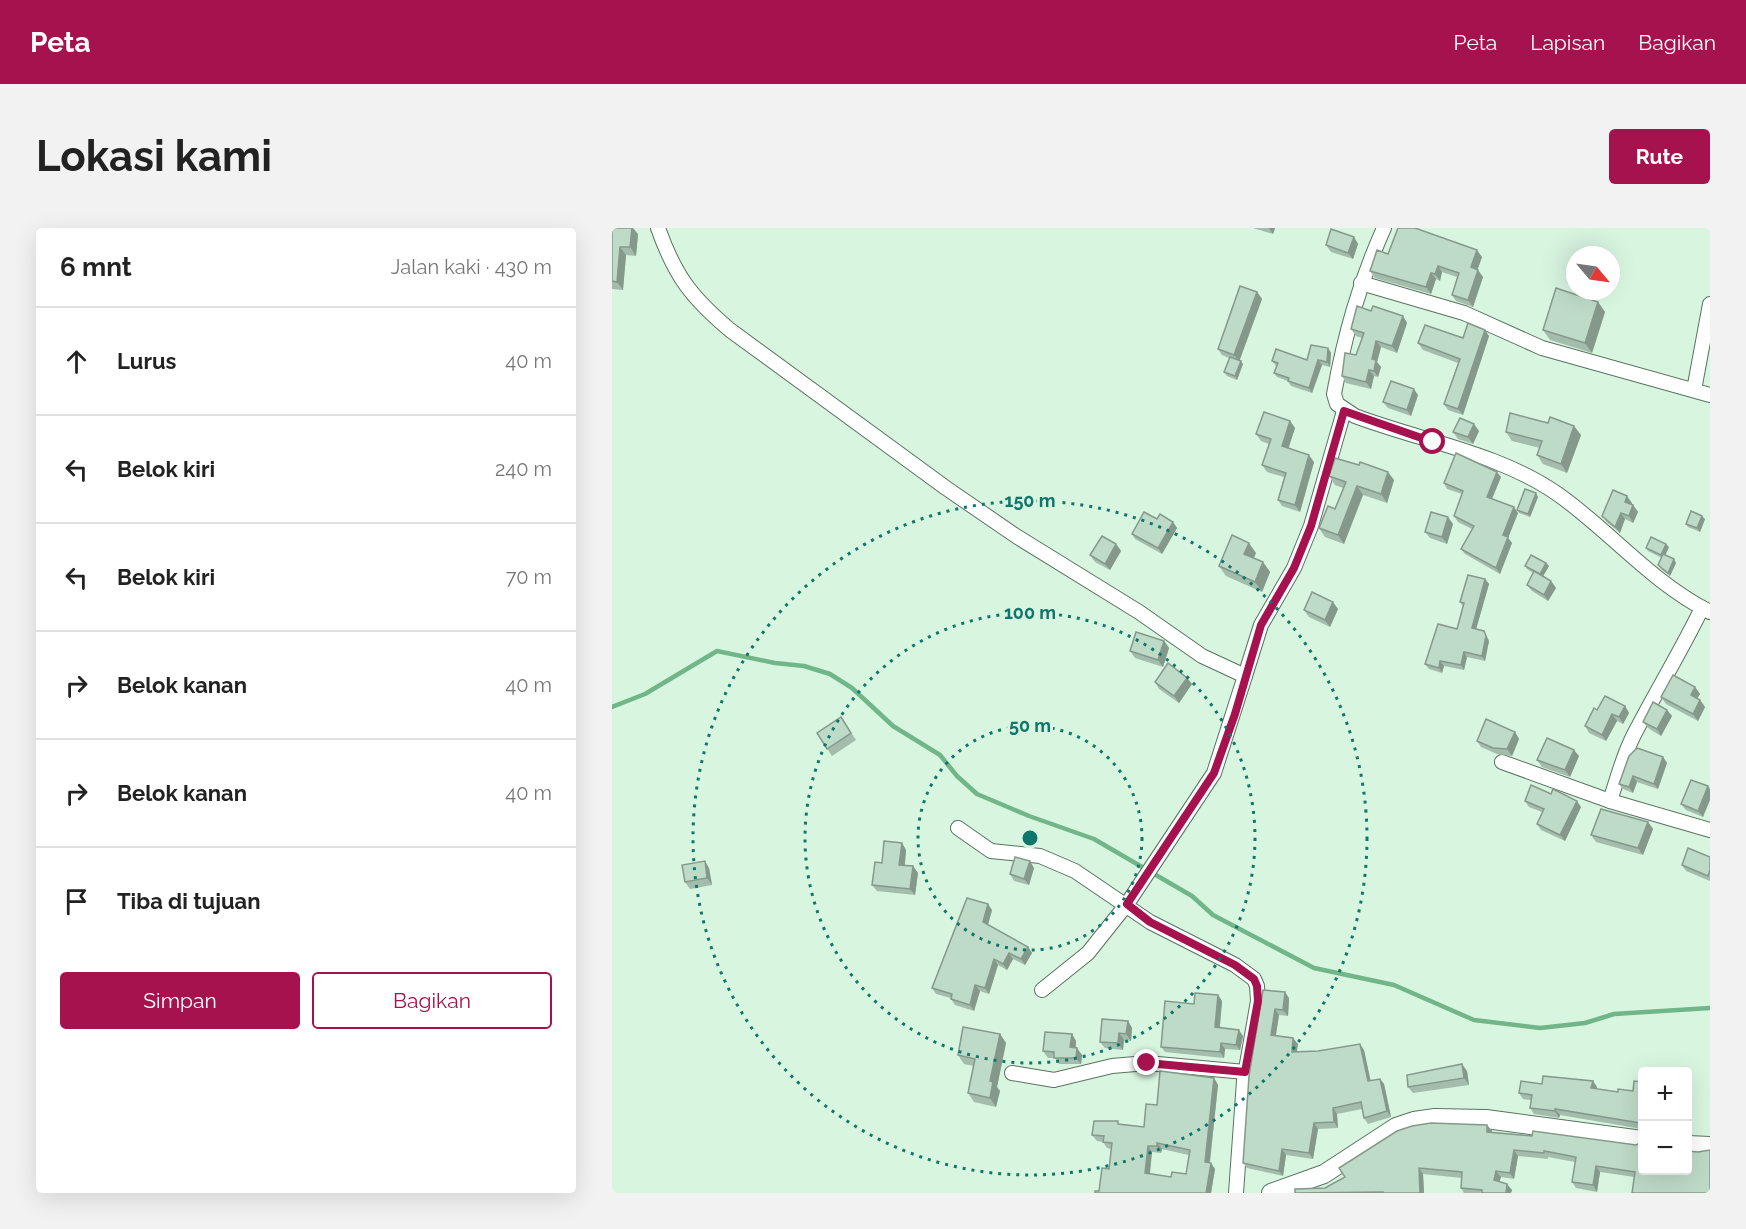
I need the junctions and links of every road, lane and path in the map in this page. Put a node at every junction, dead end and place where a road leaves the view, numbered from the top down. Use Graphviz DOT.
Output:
graph roads {
  1 [pos="658,228"];
  2 [pos="1384,228"];
  3 [pos="1361,283"];
  4 [pos="1710,304"];
  5 [pos="1694,390"];
  6 [pos="1710,395"];
  7 [pos="1344,411"];
  8 [pos="1706,610"];
  9 [pos="1245,676"];
  10 [pos="1502,762"];
  11 [pos="1610,801"];
  12 [pos="958,828"];
  13 [pos="1710,830"];
  14 [pos="1127,904"];
  15 [pos="1042,990"];
  16 [pos="1245,1072"];
  17 [pos="1012,1073"];
  18 [pos="1638,1139"];
  19 [pos="1692,1145"];
  20 [pos="1710,1146"];
  21 [pos="1236,1193"];
  22 [pos="1271,1193"];
  1 -- 9 [label="street"];
  2 -- 3 [label="street"];
  3 -- 5 [label="street"];
  3 -- 7 [label="street"];
  4 -- 5 [label="street"];
  5 -- 6 [label="street"];
  7 -- 8 [label="street"];
  7 -- 9 [label="street"];
  8 -- 11 [label="street"];
  9 -- 14 [label="street"];
  10 -- 11 [label="street"];
  11 -- 13 [label="street"];
  12 -- 14 [label="street"];
  14 -- 15 [label="street"];
  14 -- 16 [label="street"];
  16 -- 17 [label="street"];
  16 -- 21 [label="street"];
  18 -- 22 [label="street"];
  19 -- 20 [label="street"];
}
